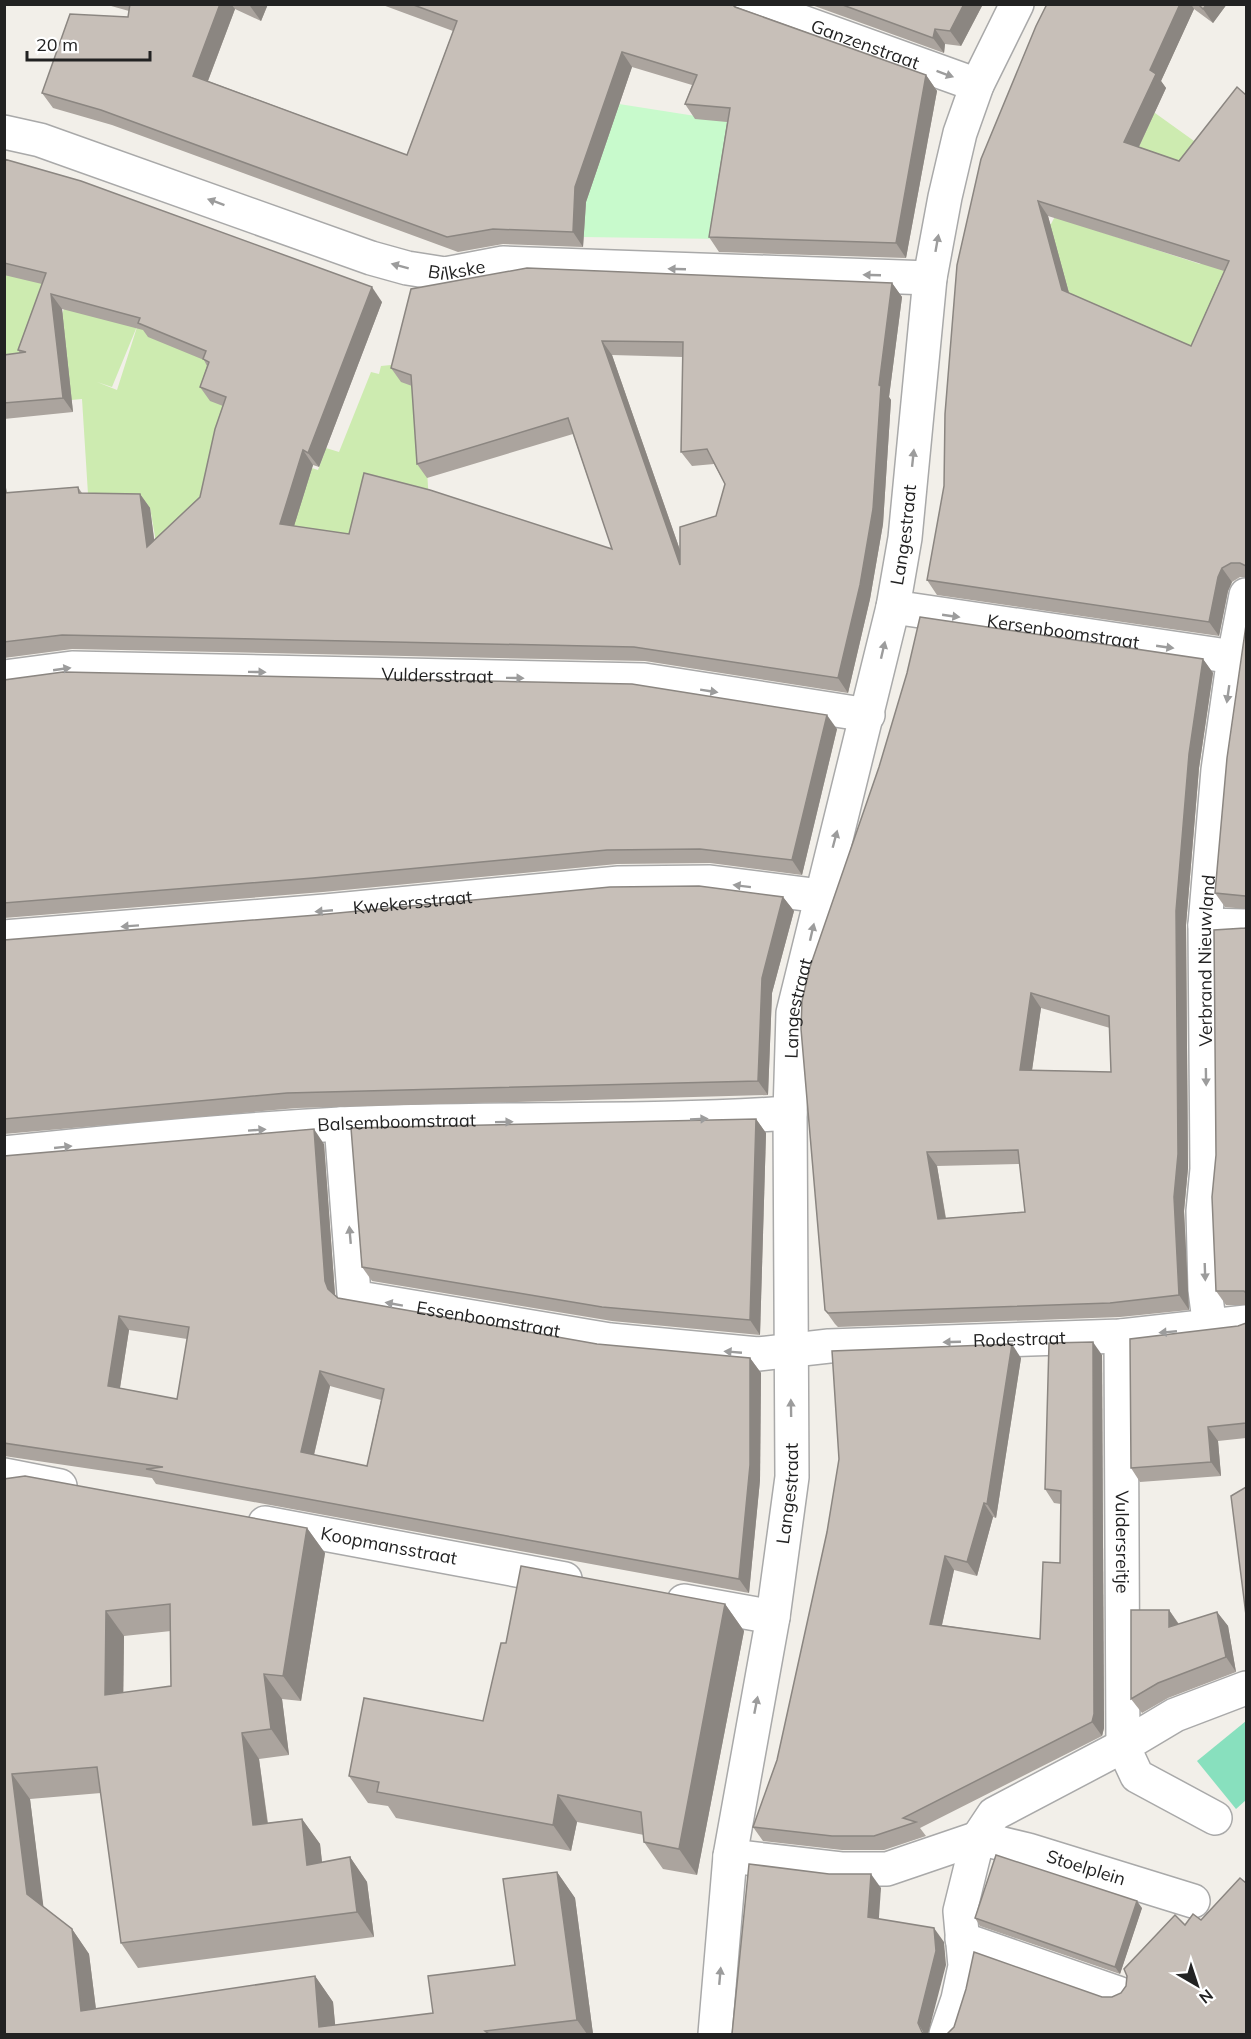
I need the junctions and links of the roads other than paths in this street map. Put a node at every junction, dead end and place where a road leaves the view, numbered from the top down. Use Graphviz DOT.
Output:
graph roads {
  1 [pos="752,4"];
  2 [pos="1017,4"];
  3 [pos="977,85"];
  4 [pos="4,132"];
  5 [pos="930,278"];
  6 [pos="1246,595"];
  7 [pos="893,608"];
  8 [pos="1234,657"];
  9 [pos="4,677"];
  10 [pos="868,716"];
  11 [pos="820,896"];
  12 [pos="1205,925"];
  13 [pos="1246,926"];
  14 [pos="4,937"];
  15 [pos="790,1113"];
  16 [pos="341,1124"];
  17 [pos="4,1153"];
  18 [pos="1246,1322"];
  19 [pos="1210,1328"];
  20 [pos="1121,1336"];
  21 [pos="791,1351"];
  22 [pos="4,1475"];
  23 [pos="87,1490"];
  24 [pos="239,1518"];
  25 [pos="589,1583"];
  26 [pos="659,1596"];
  27 [pos="773,1617"];
  28 [pos="1246,1688"];
  29 [pos="1123,1746"];
  30 [pos="1215,1818"];
  31 [pos="978,1838"];
  32 [pos="730,1856"];
  33 [pos="1193,1901"];
  34 [pos="962,1939"];
  35 [pos="1118,1993"];
  36 [pos="715,2034"];
  37 [pos="946,2034"];
  1 -- 3 [label="street, Ganzenstraat, one-way"];
  2 -- 3 [label="street, Langestraat"];
  5 -- 3 [label="street, Langestraat, one-way"];
  5 -- 4 [label="street, Bilkske, one-way"];
  7 -- 5 [label="street, Langestraat, one-way"];
  6 -- 8 [label="street, Verbrand Nieuwland"];
  7 -- 8 [label="street, Kersenboomstraat, one-way"];
  10 -- 7 [label="street, Langestraat, one-way"];
  8 -- 12 [label="street, Verbrand Nieuwland, one-way"];
  9 -- 10 [label="street, Vuldersstraat, one-way"];
  11 -- 10 [label="street, Langestraat, one-way"];
  11 -- 14 [label="street, Kwekersstraat, one-way"];
  15 -- 11 [label="street, Langestraat, one-way"];
  12 -- 13 [label="street"];
  12 -- 19 [label="street, Verbrand Nieuwland, one-way"];
  16 -- 15 [label="street, Balsemboomstraat, one-way"];
  15 -- 21 [label="street, Langestraat"];
  17 -- 16 [label="street, Balsemboomstraat, one-way"];
  21 -- 16 [label="street, Essenboomstraat, one-way"];
  18 -- 19 [label="street, Rodestraat"];
  19 -- 20 [label="street, Rodestraat, one-way"];
  20 -- 21 [label="street, Rodestraat, one-way"];
  20 -- 29 [label="street, Vuldersreitje"];
  27 -- 21 [label="street, Langestraat, one-way"];
  22 -- 23 [label="street"];
  24 -- 25 [label="street, Koopmansstraat"];
  26 -- 27 [label="street"];
  32 -- 27 [label="street, Langestraat, one-way"];
  28 -- 29 [label="street"];
  29 -- 30 [label="street"];
  29 -- 31 [label="street"];
  31 -- 32 [label="street"];
  31 -- 33 [label="street, Stoelplein"];
  31 -- 34 [label="street"];
  36 -- 32 [label="street, Langestraat, one-way"];
  34 -- 35 [label="street"];
  34 -- 37 [label="street"];
}
